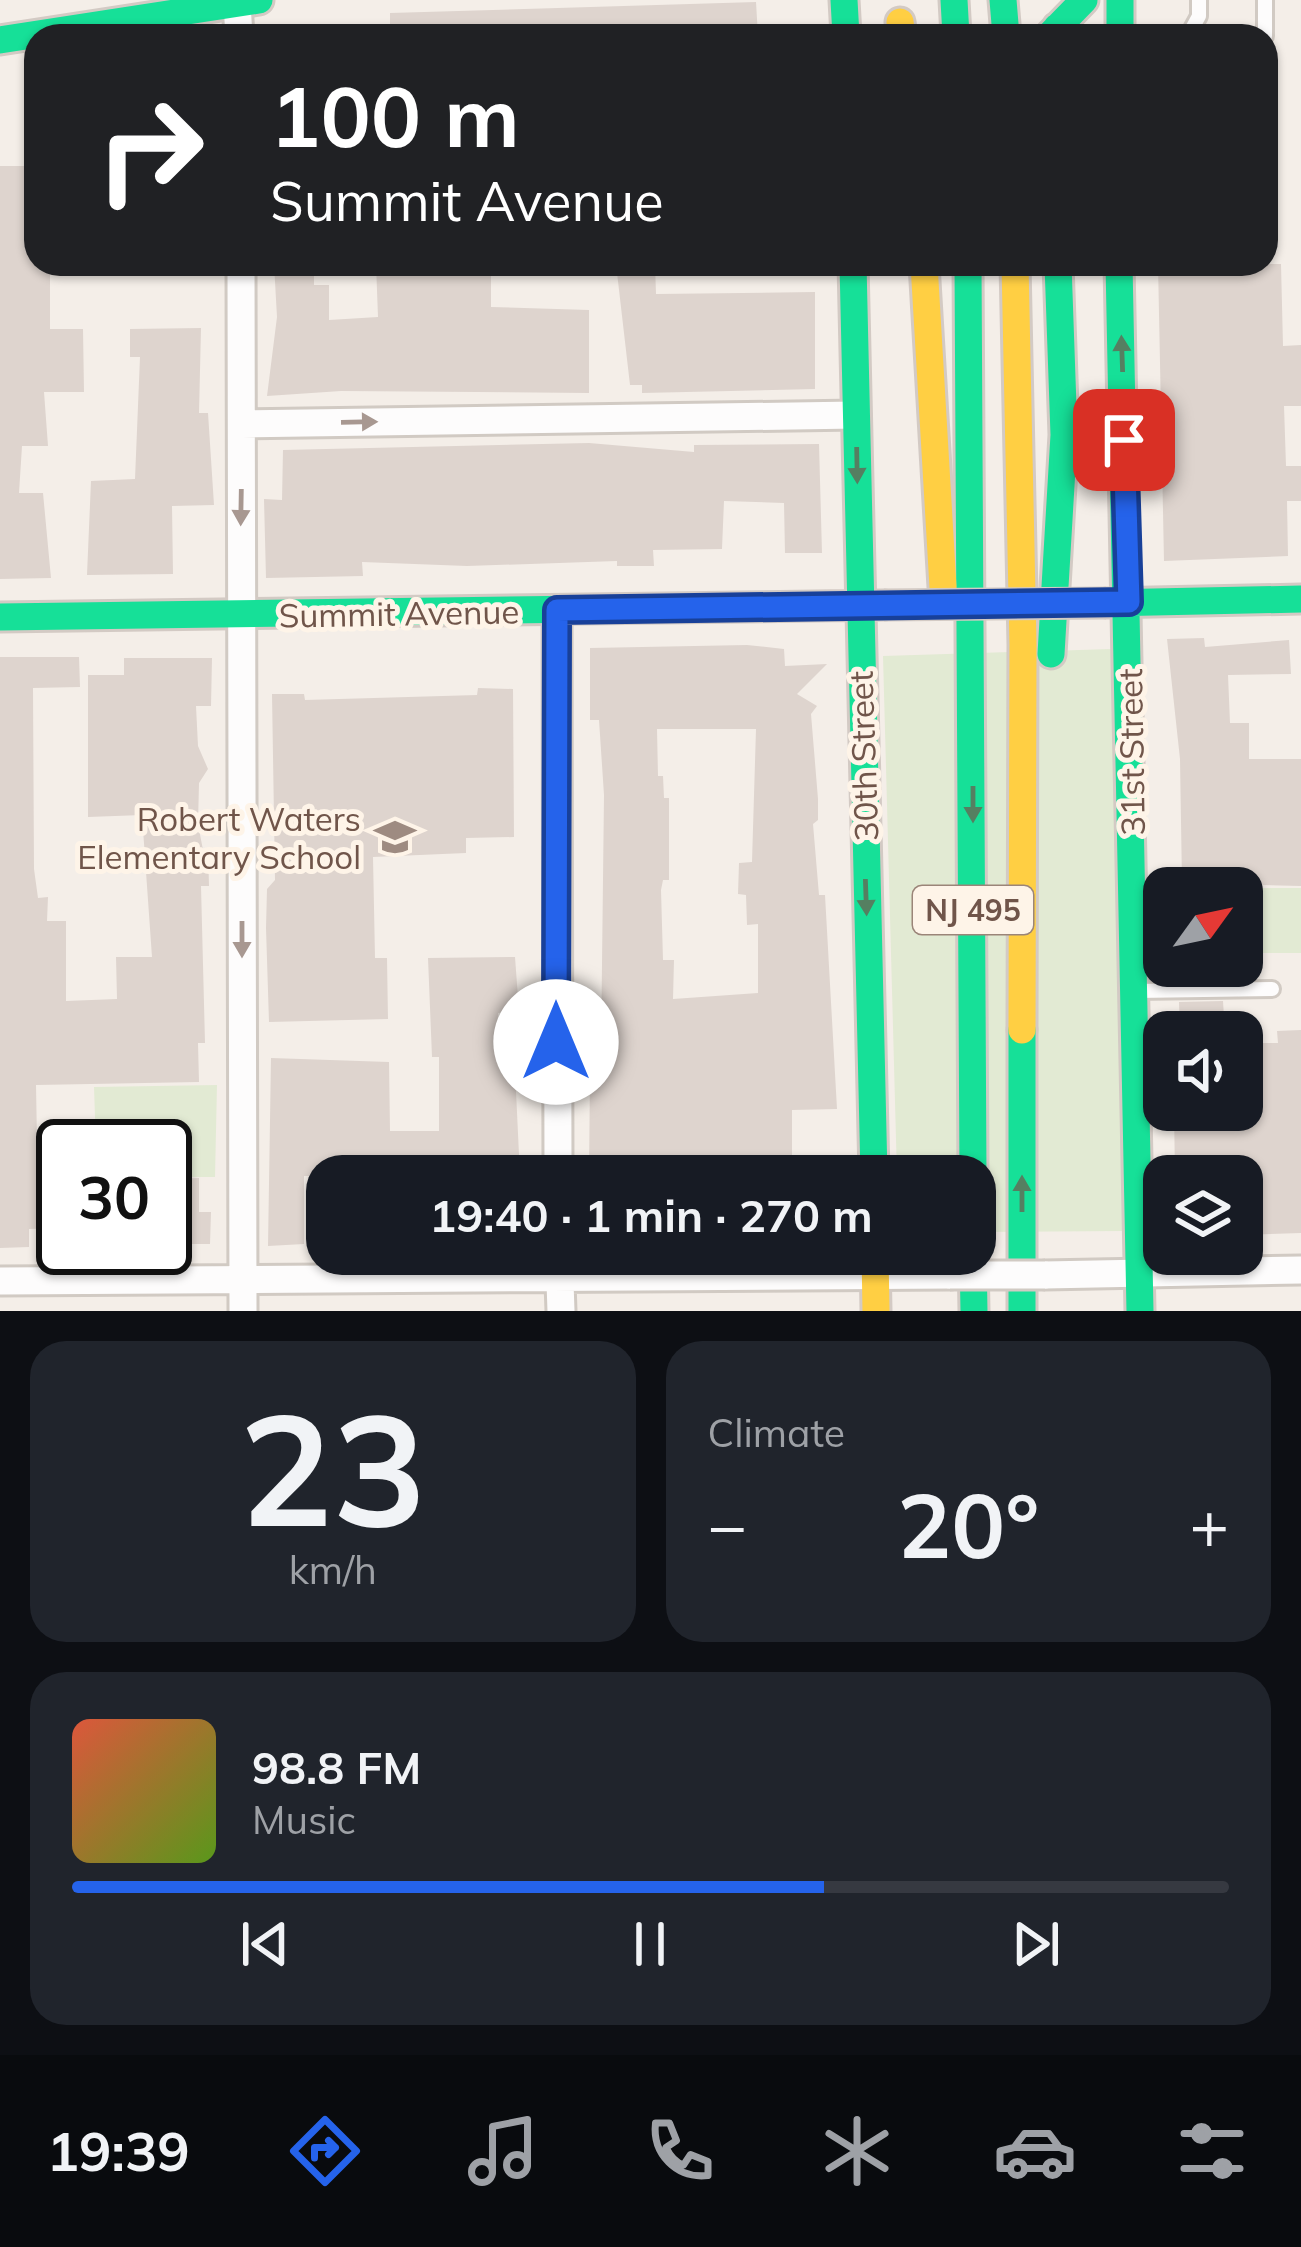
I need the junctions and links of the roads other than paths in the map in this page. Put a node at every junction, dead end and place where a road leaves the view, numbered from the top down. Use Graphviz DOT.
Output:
graph roads {
  1 [pos="151,0"];
  2 [pos="1084,0"];
  3 [pos="248,2"];
  4 [pos="85,23"];
  5 [pos="80,24"];
  6 [pos="1056,24"];
  7 [pos="241,276"];
  8 [pos="853,276"];
  9 [pos="925,276"];
  10 [pos="968,276"];
  11 [pos="1016,276"];
  12 [pos="1058,276"];
  13 [pos="1119,276"];
  14 [pos="856,415"];
  15 [pos="242,424"];
  16 [pos="1301,599"];
  17 [pos="1118,602"];
  18 [pos="871,604"];
  19 [pos="557,610"];
  20 [pos="242,616"];
  21 [pos="0,617"];
  22 [pos="973,729"];
  23 [pos="1022,814"];
  24 [pos="1272,989"];
  25 [pos="1136,991"];
  26 [pos="558,1155"];
  27 [pos="874,1155"];
  28 [pos="974,1155"];
  29 [pos="1301,1270"];
  30 [pos="1142,1274"];
  31 [pos="341,1275"];
  32 [pos="560,1275"];
  33 [pos="875,1275"];
  34 [pos="974,1275"];
  35 [pos="996,1275"];
  36 [pos="243,1279"];
  37 [pos="0,1281"];
  38 [pos="243,1311"];
  39 [pos="561,1311"];
  40 [pos="876,1311"];
  41 [pos="974,1311"];
  42 [pos="1022,1311"];
  43 [pos="1140,1311"];
  1 -- 4 [label="main road"];
  2 -- 6 [label="main road"];
  3 -- 4 [label="main road"];
  4 -- 5 [label="main road"];
  7 -- 15 [label="street"];
  8 -- 14 [label="main road, 30th Street"];
  9 -- 22 [label="main road"];
  10 -- 22 [label="main road, NJ 495"];
  11 -- 23 [label="main road, NJ 495"];
  12 -- 23 [label="main road"];
  17 -- 13 [label="main road, 31st Street, one-way"];
  15 -- 14 [label="street, one-way"];
  14 -- 18 [label="main road, 30th Street, one-way"];
  15 -- 20 [label="street, one-way"];
  16 -- 17 [label="main road, Summit Avenue"];
  17 -- 18 [label="main road, Summit Avenue, bridge"];
  17 -- 25 [label="main road, 31st Street"];
  18 -- 19 [label="main road, Summit Avenue"];
  18 -- 27 [label="main road, 30th Street, one-way"];
  19 -- 20 [label="main road, Summit Avenue"];
  19 -- 26 [label="street"];
  20 -- 21 [label="main road, Summit Avenue"];
  20 -- 36 [label="street, one-way"];
  22 -- 28 [label="main road, NJ 495, one-way"];
  42 -- 23 [label="main road, NJ 495, one-way"];
  24 -- 25 [label="lane"];
  25 -- 30 [label="main road, 31st Street"];
  29 -- 30 [label="street"];
  30 -- 35 [label="street, bridge"];
  30 -- 43 [label="main road, 31st Street"];
  31 -- 36 [label="street"];
  32 -- 39 [label="street"];
  33 -- 40 [label="main road"];
  34 -- 41 [label="main road"];
  36 -- 37 [label="street"];
  36 -- 38 [label="street"];
}
